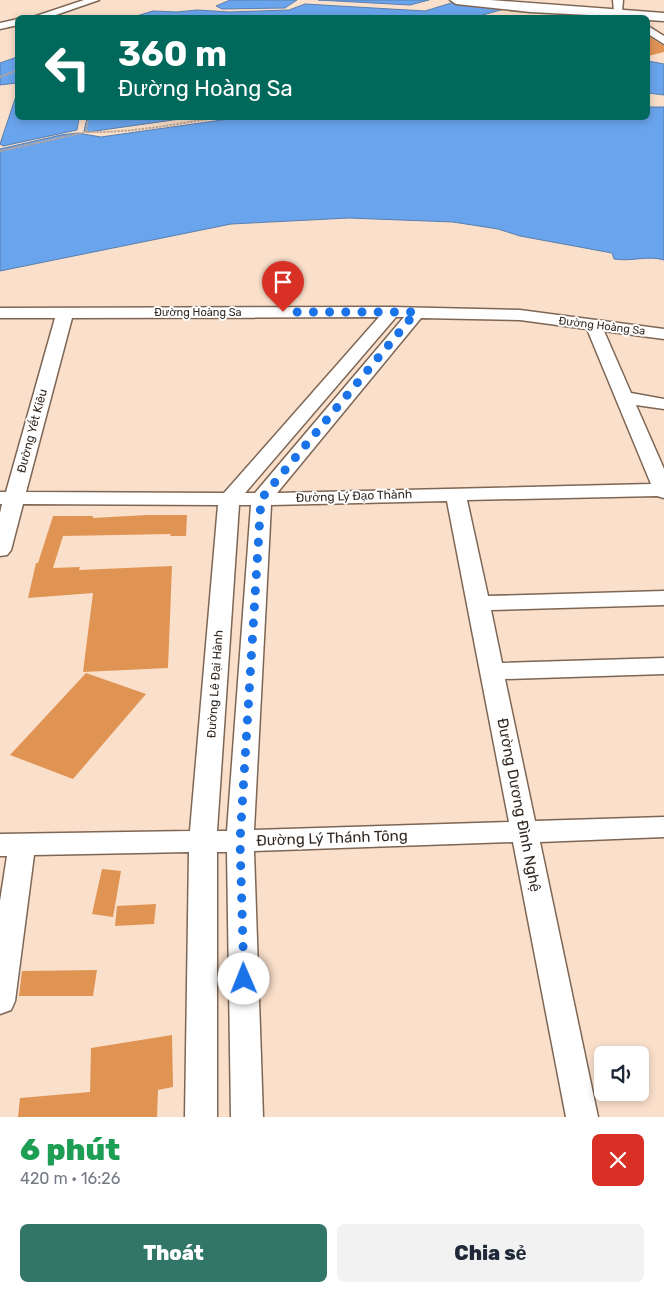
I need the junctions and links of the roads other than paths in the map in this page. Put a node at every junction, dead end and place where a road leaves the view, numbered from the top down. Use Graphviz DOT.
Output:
graph roads {
  1 [pos="94,0"];
  2 [pos="456,0"];
  3 [pos="495,0"];
  4 [pos="618,5"];
  5 [pos="664,12"];
  6 [pos="43,15"];
  7 [pos="624,15"];
  8 [pos="650,17"];
  9 [pos="664,17"];
  10 [pos="15,23"];
  11 [pos="0,26"];
  12 [pos="650,30"];
  13 [pos="664,41"];
  14 [pos="65,312"];
  15 [pos="392,312"];
  16 [pos="416,312"];
  17 [pos="0,313"];
  18 [pos="593,324"];
  19 [pos="664,334"];
  20 [pos="624,397"];
  21 [pos="664,404"];
  22 [pos="664,491"];
  23 [pos="456,494"];
  24 [pos="7,498"];
  25 [pos="229,499"];
  26 [pos="261,499"];
  27 [pos="0,550"];
  28 [pos="664,598"];
  29 [pos="478,603"];
  30 [pos="664,666"];
  31 [pos="492,670"];
  32 [pos="664,827"];
  33 [pos="525,832"];
  34 [pos="240,841"];
  35 [pos="203,842"];
  36 [pos="11,845"];
  37 [pos="6,913"];
  38 [pos="0,1001"];
  39 [pos="201,1117"];
  40 [pos="247,1117"];
  41 [pos="582,1117"];
  1 -- 6 [label="street"];
  2 -- 7 [label="main road"];
  3 -- 4 [label="main road"];
  4 -- 5 [label="main road"];
  8 -- 9 [label="main road"];
  10 -- 11 [label="street"];
  12 -- 13 [label="street"];
  14 -- 15 [label="street, Đường Hoàng Sa"];
  14 -- 17 [label="street, Đường Hoàng Sa"];
  14 -- 24 [label="street, Đường Yết Kiêu"];
  15 -- 16 [label="street, Đường Hoàng Sa"];
  15 -- 25 [label="street"];
  16 -- 18 [label="street, Đường Hoàng Sa"];
  16 -- 26 [label="street"];
  18 -- 19 [label="street, Đường Hoàng Sa"];
  18 -- 20 [label="street"];
  20 -- 21 [label="street"];
  20 -- 22 [label="street"];
  22 -- 23 [label="street, Đường Lý Đạo Thành"];
  23 -- 26 [label="street, Đường Lý Đạo Thành"];
  23 -- 29 [label="street, Đường Dương Đình Nghệ"];
  24 -- 25 [label="street, Đường Lý Đạo Thành"];
  24 -- 27 [label="street, Đường Yết Kiêu"];
  25 -- 26 [label="street, Đường Lý Đạo Thành"];
  25 -- 35 [label="street, Đường Lê Đại Hành"];
  26 -- 34 [label="street"];
  28 -- 29 [label="street"];
  29 -- 31 [label="street, Đường Dương Đình Nghệ"];
  30 -- 31 [label="street"];
  31 -- 33 [label="street, Đường Dương Đình Nghệ"];
  32 -- 33 [label="street, Đường Lý Thánh Tông"];
  33 -- 34 [label="street, Đường Lý Thánh Tông"];
  33 -- 41 [label="street, Đường Dương Đình Nghệ"];
  34 -- 35 [label="street, Đường Lý Thánh Tông"];
  34 -- 40 [label="street"];
  35 -- 36 [label="street, Đường Lý Thánh Tông"];
  35 -- 39 [label="street, Đường Lê Đại Hành"];
  36 -- 37 [label="street"];
  37 -- 38 [label="street"];
}
